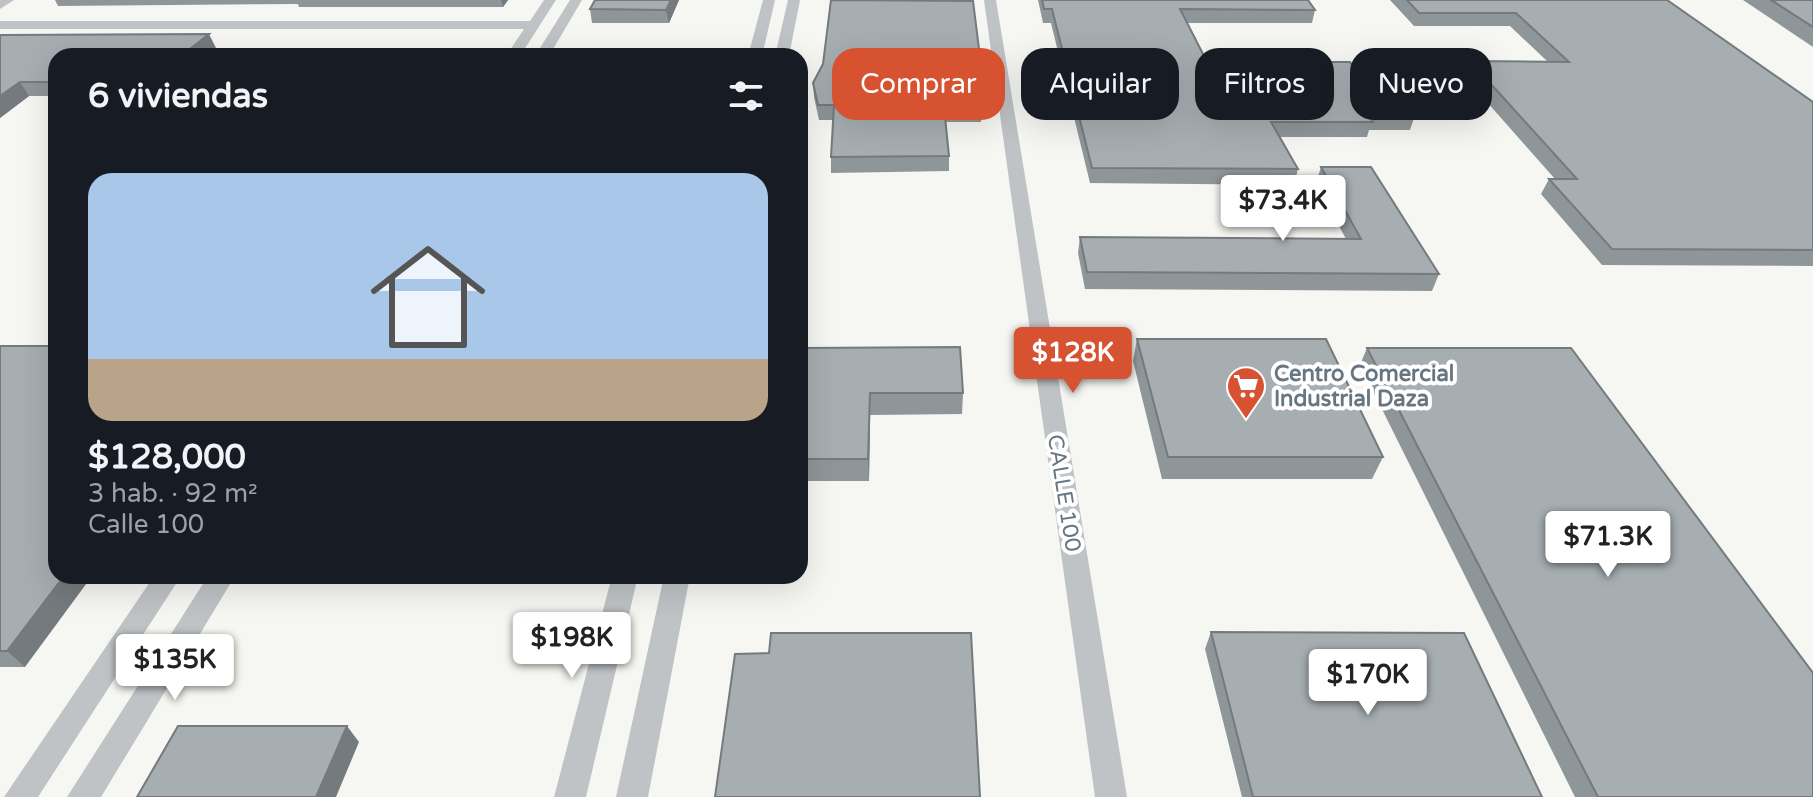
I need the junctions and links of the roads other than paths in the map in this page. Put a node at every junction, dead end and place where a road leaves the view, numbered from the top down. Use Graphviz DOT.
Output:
graph roads {
  1 [pos="8,0"];
  2 [pos="550,0"];
  3 [pos="576,0"];
  4 [pos="769,0"];
  5 [pos="794,0"];
  6 [pos="990,0"];
  7 [pos="0,5"];
  8 [pos="0,25"];
  9 [pos="533,25"];
  10 [pos="518,48"];
  11 [pos="547,48"];
  12 [pos="757,48"];
  13 [pos="784,48"];
  14 [pos="163,584"];
  15 [pos="217,584"];
  16 [pos="623,584"];
  17 [pos="675,584"];
  18 [pos="20,797"];
  19 [pos="83,797"];
  20 [pos="570,797"];
  21 [pos="632,797"];
  22 [pos="1111,797"];
  1 -- 7 [label="street"];
  2 -- 9 [label="street"];
  3 -- 11 [label="street"];
  4 -- 12 [label="street"];
  5 -- 13 [label="street"];
  6 -- 22 [label="street, CALLE 100"];
  8 -- 9 [label="street"];
  9 -- 10 [label="street"];
  14 -- 18 [label="street"];
  15 -- 19 [label="street"];
  16 -- 20 [label="street"];
  17 -- 21 [label="street"];
}
